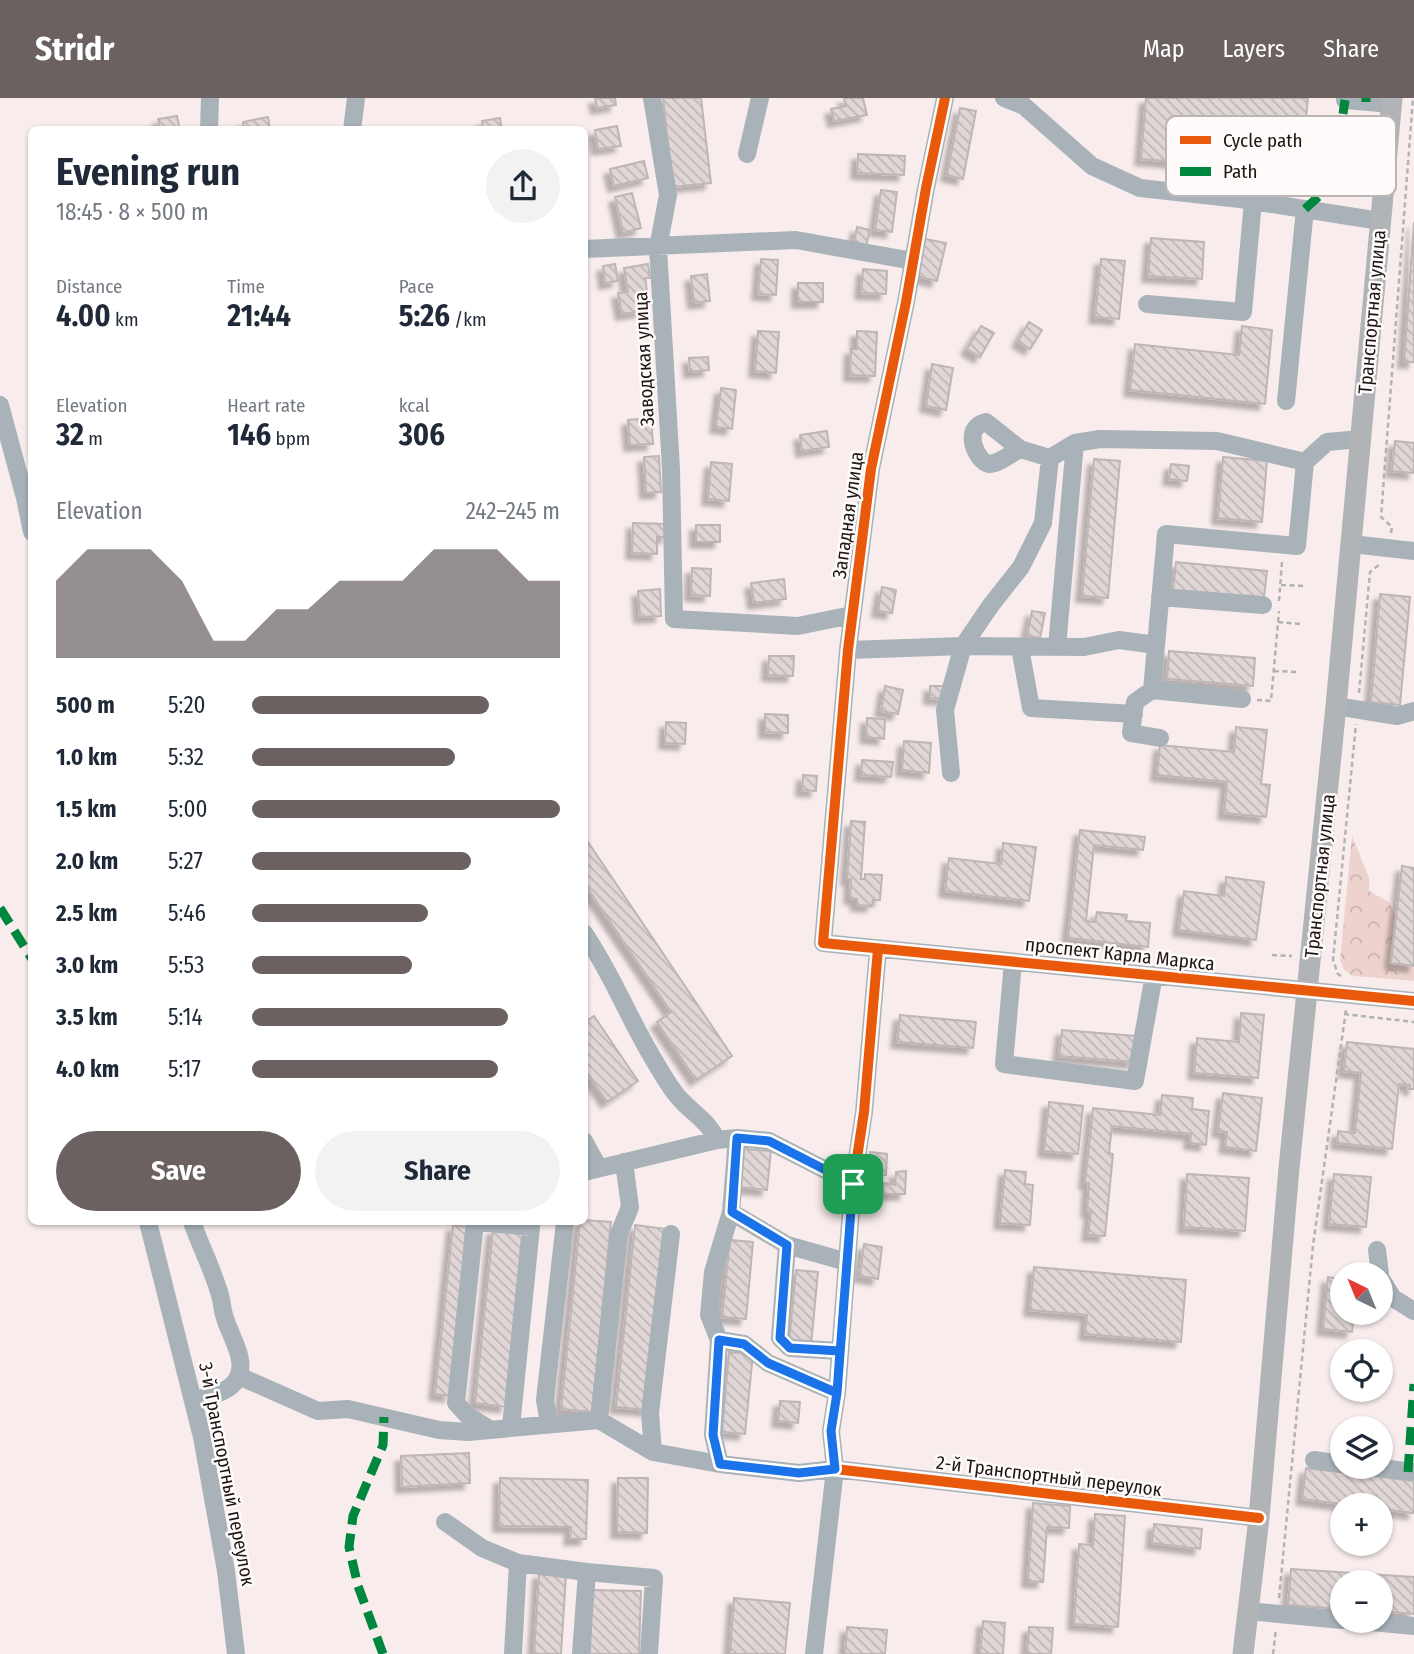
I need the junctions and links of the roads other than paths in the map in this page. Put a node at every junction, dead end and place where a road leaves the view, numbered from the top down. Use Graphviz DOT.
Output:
graph roads {
  1 [pos="211,98"];
  2 [pos="356,98"];
  3 [pos="652,98"];
  4 [pos="760,98"];
  5 [pos="945,98"];
  6 [pos="1004,98"];
  7 [pos="1345,100"];
  8 [pos="1392,101"];
  9 [pos="209,126"];
  10 [pos="352,126"];
  11 [pos="747,154"];
  12 [pos="1166,191"];
  13 [pos="1210,196"];
  14 [pos="1382,196"];
  15 [pos="1253,201"];
  16 [pos="1305,209"];
  17 [pos="1380,221"];
  18 [pos="658,248"];
  19 [pos="588,249"];
  20 [pos="913,261"];
  21 [pos="1147,304"];
  22 [pos="1286,401"];
  23 [pos="0,405"];
  24 [pos="1360,439"];
  25 [pos="1075,443"];
  26 [pos="1020,449"];
  27 [pos="1051,458"];
  28 [pos="1305,462"];
  29 [pos="28,513"];
  30 [pos="1352,544"];
  31 [pos="1414,551"];
  32 [pos="1160,597"];
  33 [pos="1263,605"];
  34 [pos="852,615"];
  35 [pos="1156,645"];
  36 [pos="963,646"];
  37 [pos="1057,647"];
  38 [pos="1020,648"];
  39 [pos="848,650"];
  40 [pos="1152,690"];
  41 [pos="1242,699"];
  42 [pos="1336,706"];
  43 [pos="1414,711"];
  44 [pos="1134,714"];
  45 [pos="1160,738"];
  46 [pos="951,773"];
  47 [pos="588,940"];
  48 [pos="823,943"];
  49 [pos="878,949"];
  50 [pos="1013,962"];
  51 [pos="1154,975"];
  52 [pos="1309,990"];
  53 [pos="1414,1000"];
  54 [pos="737,1138"];
  55 [pos="718,1140"];
  56 [pos="624,1162"];
  57 [pos="592,1170"];
  58 [pos="853,1184"];
  59 [pos="732,1212"];
  60 [pos="149,1225"];
  61 [pos="193,1225"];
  62 [pos="476,1225"];
  63 [pos="509,1225"];
  64 [pos="565,1225"];
  65 [pos="671,1234"];
  66 [pos="787,1245"];
  67 [pos="1377,1250"];
  68 [pos="847,1262"];
  69 [pos="1378,1262"];
  70 [pos="1393,1298"];
  71 [pos="1414,1311"];
  72 [pos="719,1340"];
  73 [pos="840,1351"];
  74 [pos="239,1376"];
  75 [pos="837,1393"];
  76 [pos="195,1400"];
  77 [pos="599,1420"];
  78 [pos="549,1423"];
  79 [pos="510,1427"];
  80 [pos="491,1430"];
  81 [pos="653,1452"];
  82 [pos="1314,1460"];
  83 [pos="1330,1462"];
  84 [pos="720,1464"];
  85 [pos="835,1469"];
  86 [pos="1393,1469"];
  87 [pos="1414,1472"];
  88 [pos="1259,1518"];
  89 [pos="445,1522"];
  90 [pos="518,1563"];
  91 [pos="587,1572"];
  92 [pos="1248,1611"];
  93 [pos="1330,1619"];
  94 [pos="1393,1624"];
  95 [pos="1414,1626"];
  96 [pos="236,1654"];
  97 [pos="513,1654"];
  98 [pos="581,1654"];
  99 [pos="649,1654"];
  100 [pos="814,1654"];
  101 [pos="1243,1654"];
  1 -- 9 [label="street"];
  2 -- 10 [label="street"];
  3 -- 18 [label="street, Заводская улица"];
  4 -- 11 [label="street"];
  5 -- 20 [label="street, Западная улица"];
  6 -- 12 [label="street"];
  7 -- 8 [label="street"];
  13 -- 15 [label="street"];
  14 -- 17 [label="main road, Транспортная улица"];
  15 -- 16 [label="street"];
  15 -- 21 [label="street"];
  16 -- 17 [label="street"];
  16 -- 22 [label="street"];
  17 -- 24 [label="main road, Транспортная улица"];
  18 -- 19 [label="street"];
  18 -- 20 [label="street"];
  18 -- 34 [label="street, Заводская улица"];
  20 -- 34 [label="street, Западная улица"];
  23 -- 29 [label="street"];
  24 -- 28 [label="street"];
  24 -- 30 [label="main road, Транспортная улица"];
  25 -- 27 [label="street"];
  25 -- 28 [label="street"];
  25 -- 37 [label="street"];
  26 -- 27 [label="street"];
  27 -- 36 [label="street"];
  28 -- 32 [label="street"];
  30 -- 31 [label="street"];
  30 -- 42 [label="main road, Транспортная улица"];
  32 -- 33 [label="street"];
  32 -- 35 [label="street"];
  34 -- 39 [label="street, Западная улица"];
  35 -- 37 [label="street"];
  35 -- 40 [label="street"];
  36 -- 38 [label="street"];
  36 -- 39 [label="street"];
  36 -- 46 [label="street"];
  37 -- 38 [label="street"];
  38 -- 44 [label="street"];
  39 -- 48 [label="street, Западная улица"];
  40 -- 41 [label="street"];
  40 -- 44 [label="street"];
  42 -- 43 [label="street"];
  42 -- 52 [label="main road, Транспортная улица"];
  44 -- 45 [label="street"];
  47 -- 55 [label="street"];
  48 -- 49 [label="street, проспект Карла Маркса"];
  49 -- 50 [label="street, проспект Карла Маркса"];
  49 -- 58 [label="street"];
  50 -- 51 [label="street, проспект Карла Маркса"];
  50 -- 51 [label="street"];
  51 -- 52 [label="street, проспект Карла Маркса"];
  52 -- 53 [label="street, проспект Карла Маркса"];
  52 -- 88 [label="main road, Транспортная улица"];
  54 -- 55 [label="street"];
  54 -- 58 [label="street"];
  54 -- 59 [label="street"];
  55 -- 56 [label="street"];
  56 -- 57 [label="street"];
  56 -- 77 [label="street"];
  58 -- 68 [label="street"];
  59 -- 66 [label="street"];
  59 -- 72 [label="street"];
  60 -- 76 [label="street, 3-й Транспортный переулок"];
  61 -- 74 [label="street"];
  62 -- 80 [label="street"];
  63 -- 79 [label="street"];
  64 -- 78 [label="street"];
  65 -- 81 [label="street"];
  66 -- 68 [label="street"];
  66 -- 73 [label="street"];
  67 -- 69 [label="street"];
  68 -- 73 [label="street"];
  70 -- 71 [label="street"];
  72 -- 75 [label="street"];
  72 -- 84 [label="street"];
  73 -- 75 [label="street"];
  74 -- 76 [label="street"];
  74 -- 80 [label="street"];
  75 -- 85 [label="street"];
  76 -- 96 [label="street, 3-й Транспортный переулок"];
  77 -- 78 [label="street"];
  77 -- 81 [label="street"];
  78 -- 79 [label="street"];
  79 -- 80 [label="street"];
  81 -- 84 [label="street, 2-й Транспортный переулок"];
  82 -- 83 [label="street"];
  84 -- 85 [label="street, 2-й Транспортный переулок"];
  85 -- 88 [label="street, 2-й Транспортный переулок"];
  85 -- 100 [label="street"];
  86 -- 87 [label="street"];
  88 -- 92 [label="main road, Транспортная улица"];
  89 -- 90 [label="street"];
  90 -- 91 [label="street"];
  90 -- 97 [label="street"];
  91 -- 98 [label="street"];
  91 -- 99 [label="street"];
  92 -- 93 [label="street"];
  92 -- 101 [label="main road, Транспортная улица"];
  94 -- 95 [label="street"];
}
